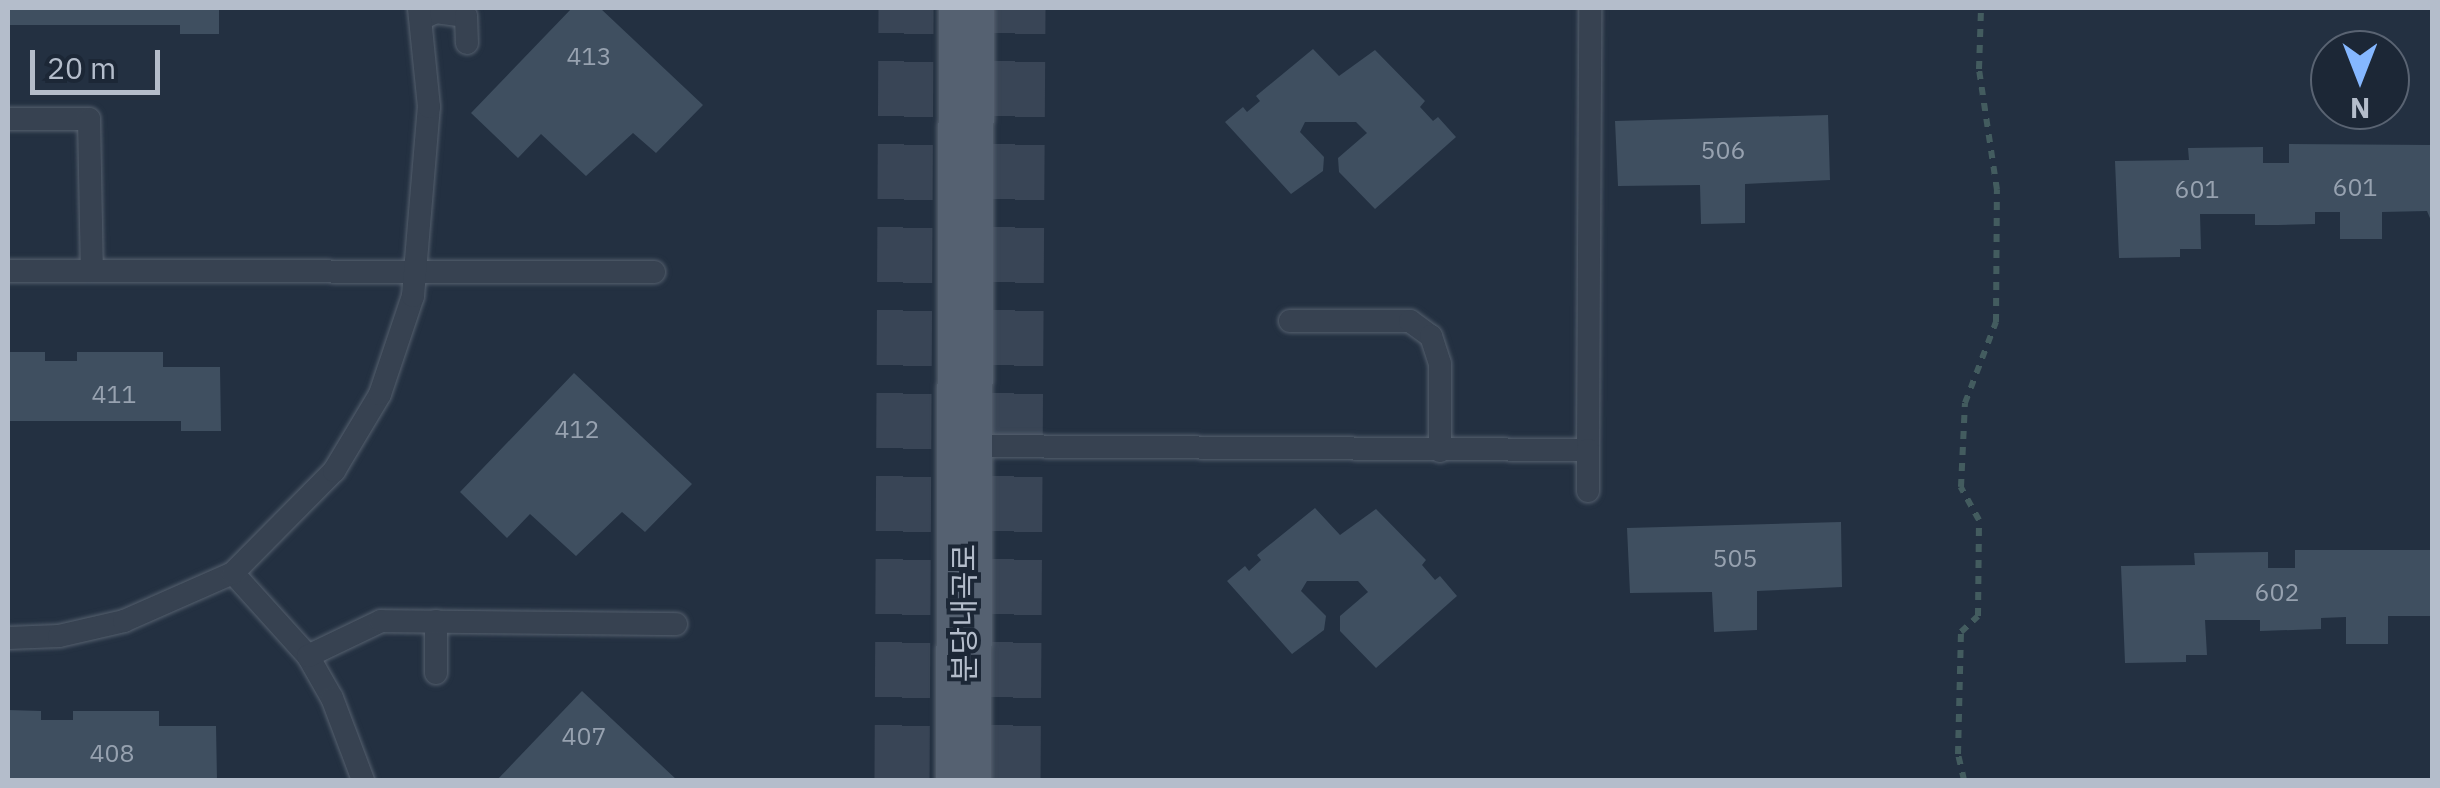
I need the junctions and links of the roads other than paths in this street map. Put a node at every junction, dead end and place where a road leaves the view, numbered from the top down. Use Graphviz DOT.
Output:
graph roads {
  1 [pos="966,8"];
  2 [pos="1590,8"];
  3 [pos="421,13"];
  4 [pos="467,43"];
  5 [pos="8,119"];
  6 [pos="417,270"];
  7 [pos="8,271"];
  8 [pos="92,271"];
  9 [pos="654,272"];
  10 [pos="1290,322"];
  11 [pos="965,446"];
  12 [pos="1440,450"];
  13 [pos="1588,450"];
  14 [pos="1588,491"];
  15 [pos="233,574"];
  16 [pos="436,621"];
  17 [pos="676,624"];
  18 [pos="8,638"];
  19 [pos="308,656"];
  20 [pos="436,673"];
  21 [pos="363,780"];
  22 [pos="962,780"];
  1 -- 11 [label="main road, 분당내곡로"];
  2 -- 13 [label="lane"];
  3 -- 4 [label="lane"];
  3 -- 6 [label="lane"];
  5 -- 8 [label="lane"];
  6 -- 8 [label="lane"];
  6 -- 9 [label="lane"];
  6 -- 15 [label="lane"];
  7 -- 8 [label="lane"];
  10 -- 12 [label="lane"];
  11 -- 12 [label="lane"];
  11 -- 22 [label="main road, 분당내곡로"];
  12 -- 13 [label="lane"];
  13 -- 14 [label="lane"];
  15 -- 18 [label="lane"];
  15 -- 19 [label="lane"];
  16 -- 17 [label="lane"];
  16 -- 19 [label="lane"];
  16 -- 20 [label="lane"];
  19 -- 21 [label="lane"];
}
